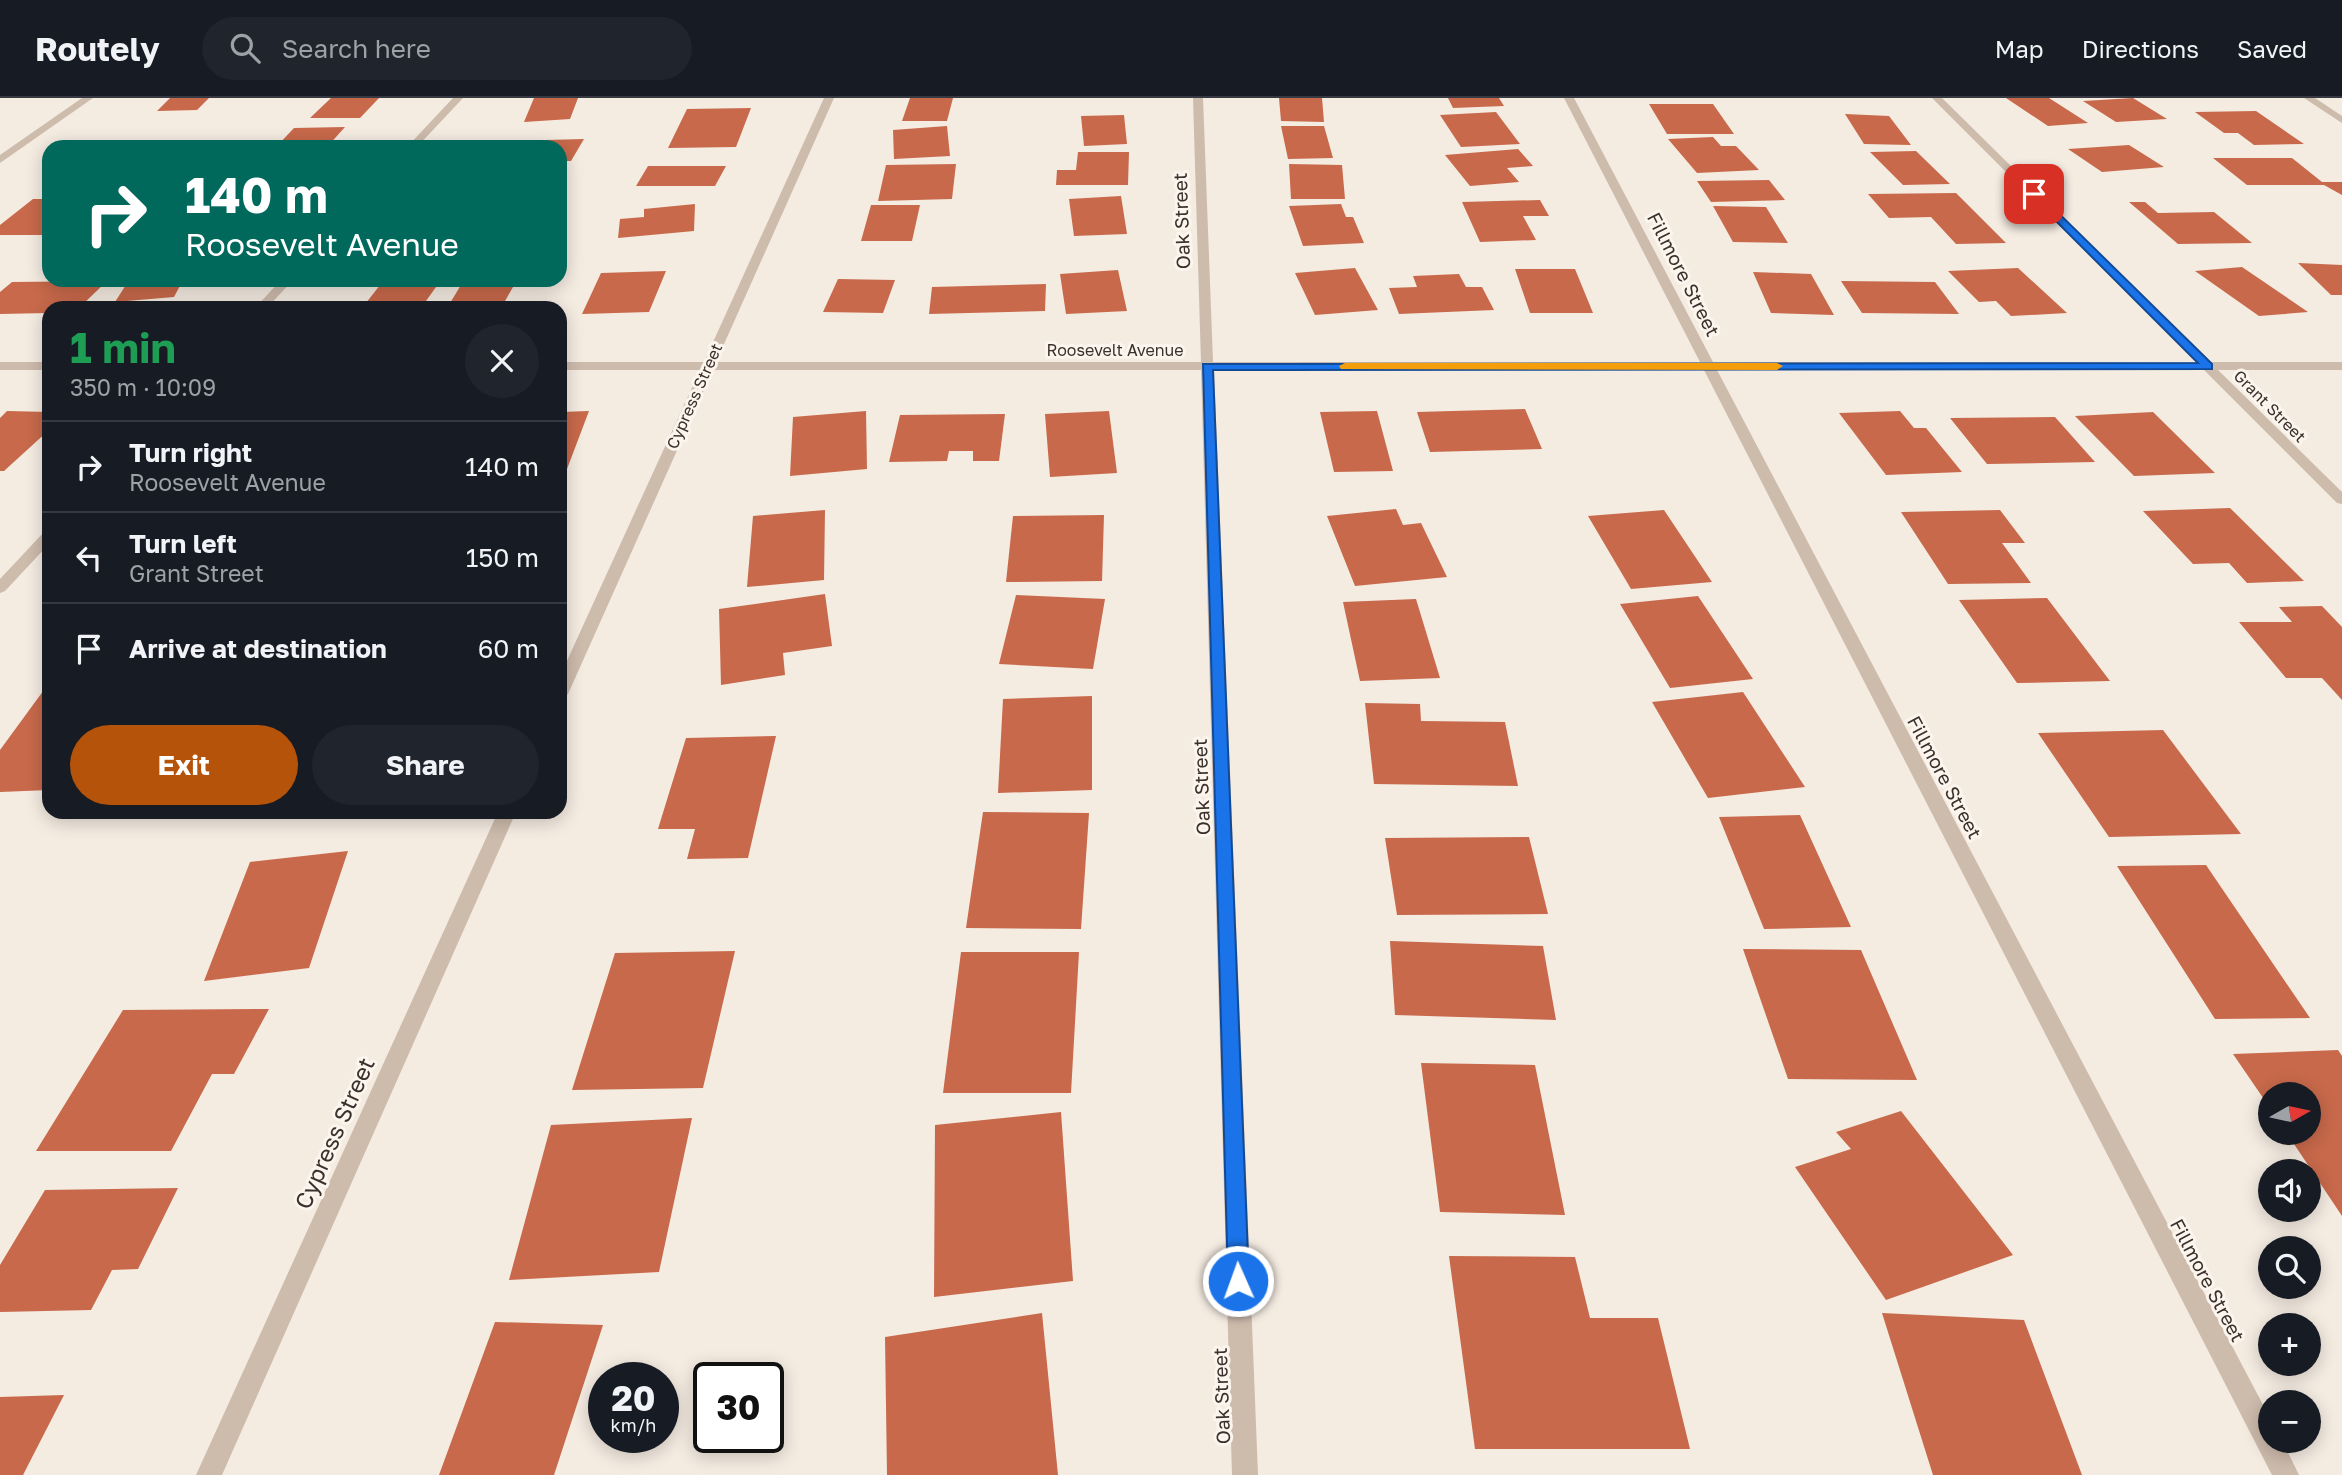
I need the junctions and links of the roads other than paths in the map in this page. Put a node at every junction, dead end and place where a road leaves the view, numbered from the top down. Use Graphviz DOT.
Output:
graph roads {
  1 [pos="88,98"];
  2 [pos="458,98"];
  3 [pos="829,98"];
  4 [pos="1198,98"];
  5 [pos="1569,98"];
  6 [pos="1937,98"];
  7 [pos="2309,98"];
  8 [pos="2342,120"];
  9 [pos="419,140"];
  10 [pos="0,160"];
  11 [pos="281,287"];
  12 [pos="268,301"];
  13 [pos="0,366"];
  14 [pos="42,366"];
  15 [pos="567,366"];
  16 [pos="708,366"];
  17 [pos="1208,366"];
  18 [pos="1707,366"];
  19 [pos="2208,366"];
  20 [pos="2342,366"];
  21 [pos="2342,500"];
  22 [pos="42,543"];
  23 [pos="0,588"];
  24 [pos="567,678"];
  25 [pos="504,819"];
  26 [pos="209,1475"];
  27 [pos="1245,1475"];
  28 [pos="2286,1475"];
  1 -- 10 [label="street"];
  2 -- 9 [label="street"];
  3 -- 16 [label="street, Cypress Street"];
  4 -- 17 [label="street, Oak Street"];
  5 -- 18 [label="street, Fillmore Street"];
  6 -- 19 [label="street, Grant Street"];
  7 -- 8 [label="street"];
  11 -- 12 [label="street"];
  13 -- 14 [label="street"];
  15 -- 16 [label="street, Roosevelt Avenue"];
  16 -- 17 [label="street, Roosevelt Avenue"];
  16 -- 24 [label="street, Cypress Street"];
  17 -- 18 [label="street, Roosevelt Avenue"];
  17 -- 27 [label="street, Oak Street"];
  18 -- 19 [label="street, Roosevelt Avenue"];
  18 -- 28 [label="street, Fillmore Street"];
  19 -- 20 [label="street, Roosevelt Avenue"];
  19 -- 21 [label="street, Grant Street"];
  22 -- 23 [label="street"];
  25 -- 26 [label="street, Cypress Street"];
}
